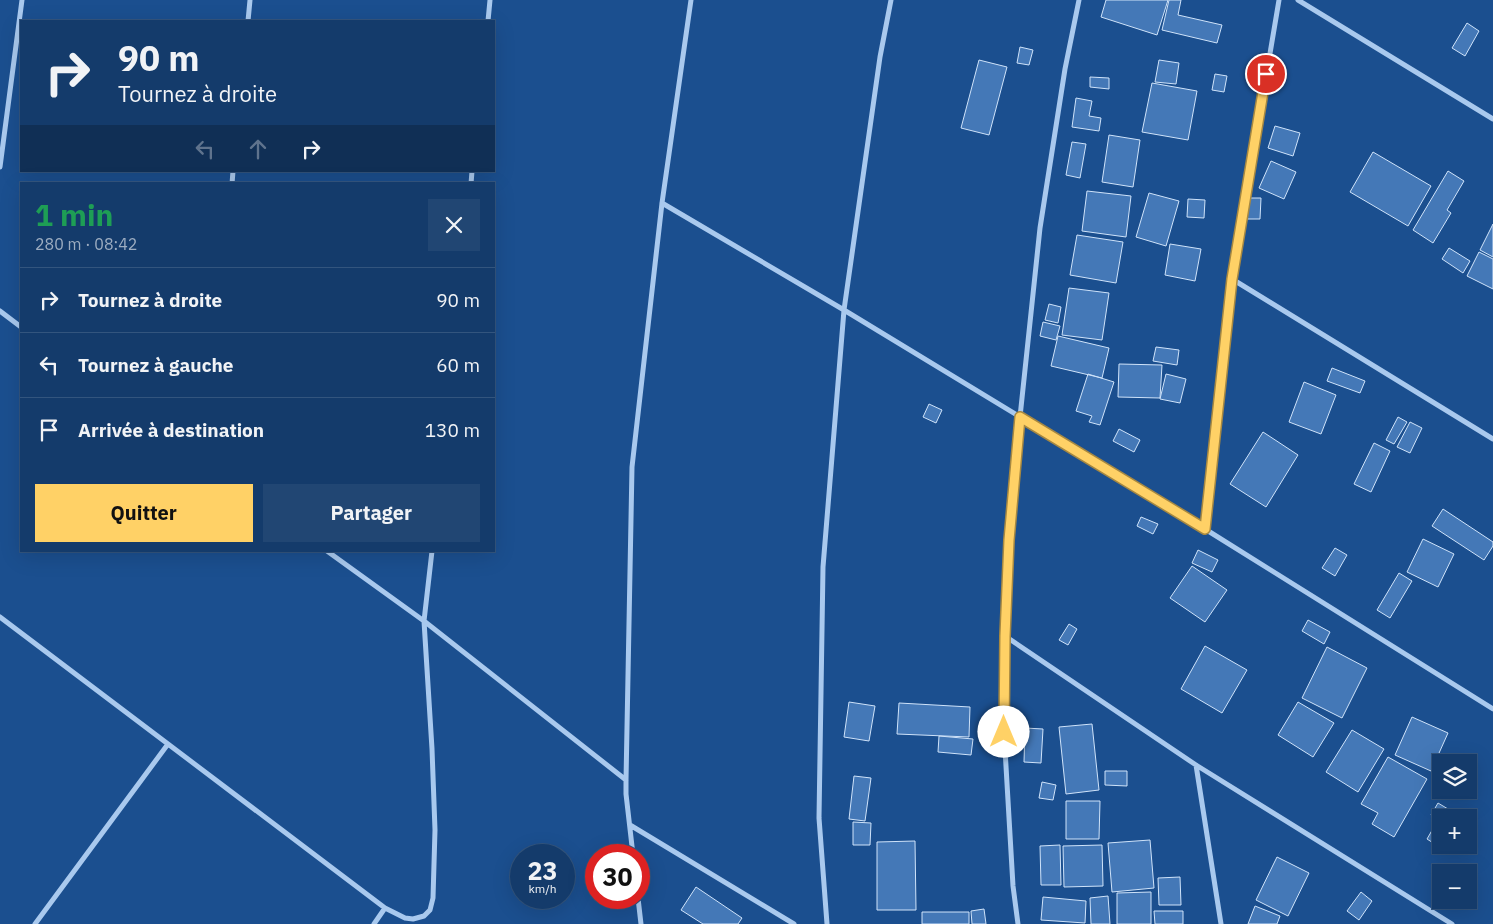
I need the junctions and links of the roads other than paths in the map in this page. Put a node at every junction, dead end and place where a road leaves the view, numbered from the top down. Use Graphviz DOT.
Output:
graph roads {
  1 [pos="22,0"];
  2 [pos="250,0"];
  3 [pos="490,0"];
  4 [pos="691,0"];
  5 [pos="891,0"];
  6 [pos="1079,0"];
  7 [pos="1279,0"];
  8 [pos="1298,0"];
  9 [pos="248,20"];
  10 [pos="488,20"];
  11 [pos="1493,119"];
  12 [pos="0,167"];
  13 [pos="662,203"];
  14 [pos="1232,279"];
  15 [pos="844,310"];
  16 [pos="0,311"];
  17 [pos="20,326"];
  18 [pos="1020,417"];
  19 [pos="1493,439"];
  20 [pos="1205,529"];
  21 [pos="328,552"];
  22 [pos="432,552"];
  23 [pos="0,617"];
  24 [pos="424,621"];
  25 [pos="1005,636"];
  26 [pos="1493,710"];
  27 [pos="168,744"];
  28 [pos="1196,765"];
  29 [pos="626,780"];
  30 [pos="630,825"];
  31 [pos="632,844"];
  32 [pos="385,908"];
  33 [pos="639,909"];
  34 [pos="35,924"];
  35 [pos="374,924"];
  36 [pos="641,924"];
  37 [pos="794,924"];
  38 [pos="827,924"];
  39 [pos="1018,924"];
  40 [pos="1221,924"];
  41 [pos="1452,924"];
  1 -- 12 [label="street"];
  2 -- 9 [label="street"];
  3 -- 10 [label="street"];
  4 -- 13 [label="street"];
  5 -- 15 [label="street"];
  6 -- 18 [label="street"];
  7 -- 14 [label="street"];
  8 -- 11 [label="street"];
  13 -- 15 [label="street"];
  13 -- 29 [label="street"];
  14 -- 19 [label="street"];
  14 -- 20 [label="street"];
  15 -- 18 [label="street"];
  15 -- 38 [label="street"];
  16 -- 17 [label="street"];
  18 -- 20 [label="street"];
  18 -- 25 [label="street"];
  20 -- 26 [label="street"];
  21 -- 24 [label="street"];
  22 -- 24 [label="street"];
  23 -- 27 [label="street"];
  24 -- 29 [label="street"];
  24 -- 32 [label="street"];
  25 -- 28 [label="street"];
  25 -- 39 [label="street"];
  27 -- 32 [label="street"];
  27 -- 34 [label="street"];
  28 -- 40 [label="street"];
  28 -- 41 [label="street"];
  29 -- 30 [label="street"];
  30 -- 31 [label="street"];
  30 -- 37 [label="street"];
  32 -- 35 [label="street"];
  33 -- 36 [label="street"];
}
